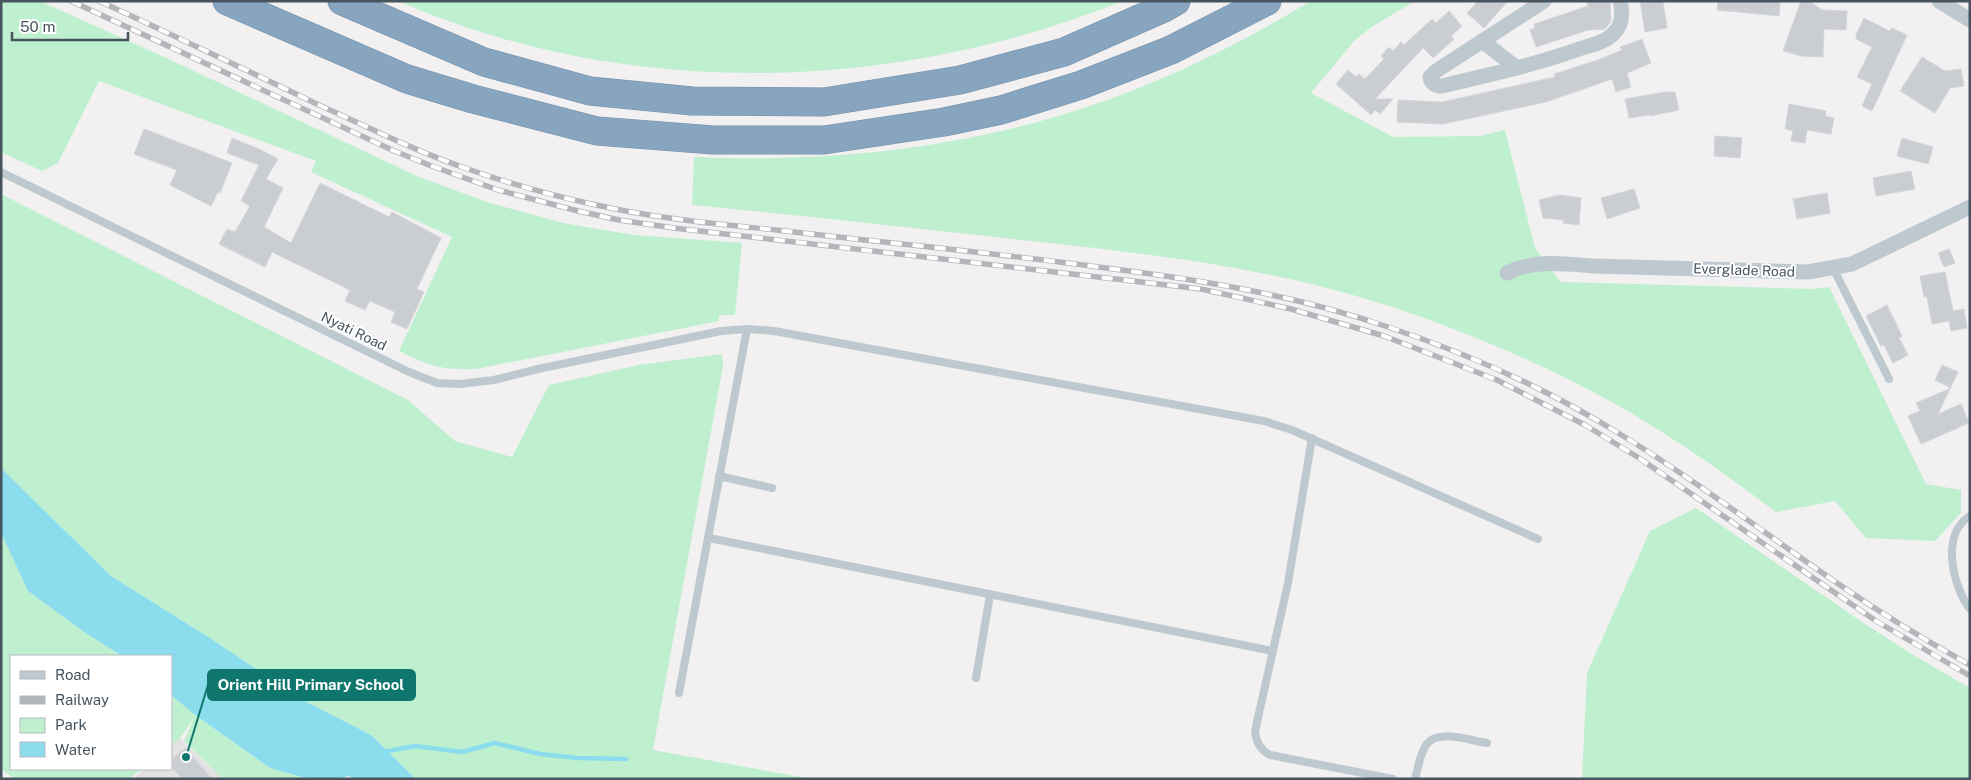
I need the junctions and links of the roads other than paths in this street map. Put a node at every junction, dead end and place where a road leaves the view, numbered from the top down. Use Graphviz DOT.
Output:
graph roads {
  1 [pos="227,1"];
  2 [pos="342,1"];
  3 [pos="1176,1"];
  4 [pos="1267,1"];
  5 [pos="1544,1"];
  6 [pos="1620,1"];
  7 [pos="1939,1"];
  8 [pos="1970,20"];
  9 [pos="1482,40"];
  10 [pos="1517,68"];
  11 [pos="1,172"];
  12 [pos="1970,207"];
  13 [pos="1833,268"];
  14 [pos="1507,273"];
  15 [pos="748,329"];
  16 [pos="1889,379"];
  17 [pos="1312,438"];
  18 [pos="719,476"];
  19 [pos="772,488"];
  20 [pos="1970,516"];
  21 [pos="709,538"];
  22 [pos="1538,539"];
  23 [pos="990,595"];
  24 [pos="1970,609"];
  25 [pos="1274,651"];
  26 [pos="976,678"];
  27 [pos="679,693"];
  28 [pos="1487,743"];
  29 [pos="1393,779"];
  30 [pos="1415,779"];
  1 -- 4 [label="highway"];
  2 -- 3 [label="highway"];
  5 -- 9 [label="street"];
  6 -- 10 [label="street"];
  7 -- 8 [label="street"];
  9 -- 10 [label="street"];
  9 -- 10 [label="street"];
  11 -- 15 [label="lane, Nyati Road"];
  12 -- 13 [label="street, Everglade Road"];
  13 -- 14 [label="street, Everglade Road"];
  13 -- 16 [label="lane"];
  15 -- 17 [label="lane, Nyati Road"];
  15 -- 18 [label="lane"];
  17 -- 22 [label="lane, Nyati Road"];
  17 -- 25 [label="lane"];
  18 -- 19 [label="lane"];
  18 -- 21 [label="lane"];
  20 -- 24 [label="lane"];
  21 -- 23 [label="lane"];
  21 -- 27 [label="lane"];
  23 -- 25 [label="lane"];
  23 -- 26 [label="lane"];
  25 -- 29 [label="lane"];
  28 -- 30 [label="lane"];
}
